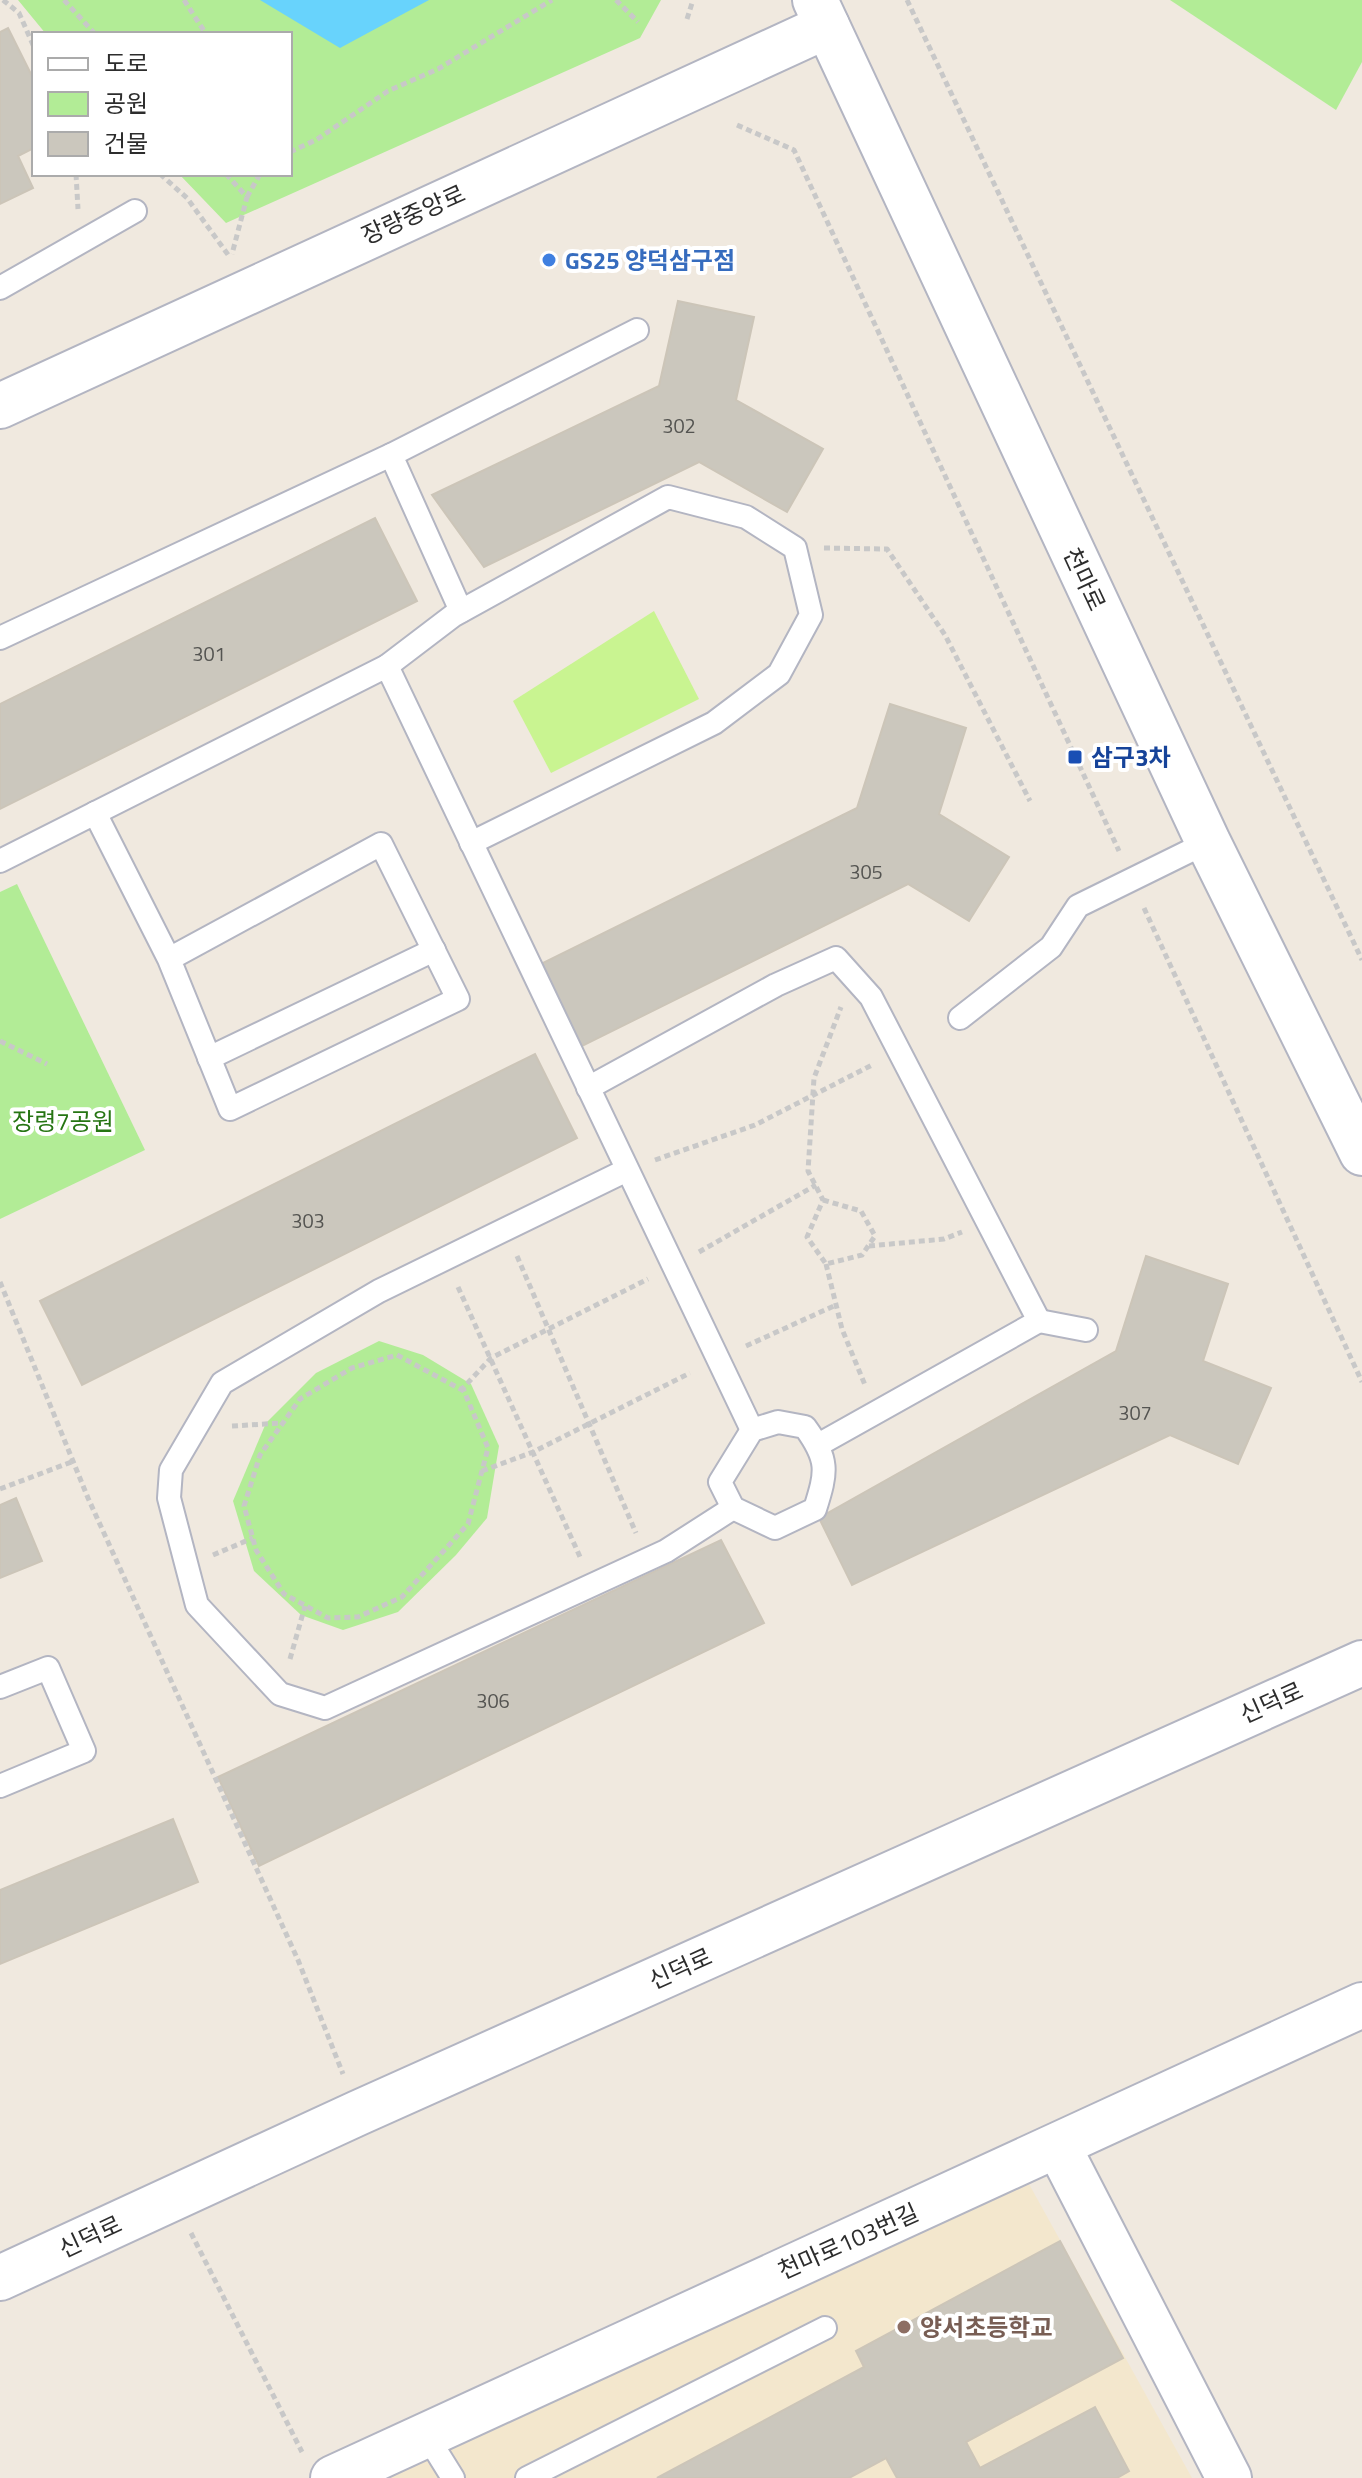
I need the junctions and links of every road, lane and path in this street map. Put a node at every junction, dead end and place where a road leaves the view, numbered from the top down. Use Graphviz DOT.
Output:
graph roads {
  1 [pos="3,0"];
  2 [pos="64,0"];
  3 [pos="184,0"];
  4 [pos="552,0"];
  5 [pos="616,0"];
  6 [pos="693,0"];
  7 [pos="907,0"];
  8 [pos="821,13"];
  9 [pos="687,19"];
  10 [pos="638,22"];
  11 [pos="93,32"];
  12 [pos="205,32"];
  13 [pos="32,42"];
  14 [pos="737,125"];
  15 [pos="292,151"];
  16 [pos="162,176"];
  17 [pos="228,176"];
  18 [pos="259,176"];
  19 [pos="247,197"];
  20 [pos="135,211"];
  21 [pos="0,288"];
  22 [pos="637,330"];
  23 [pos="0,406"];
  24 [pos="391,455"];
  25 [pos="795,548"];
  26 [pos="461,611"];
  27 [pos="0,638"];
  28 [pos="387,666"];
  29 [pos="1030,801"];
  30 [pos="95,813"];
  31 [pos="1208,842"];
  32 [pos="471,843"];
  33 [pos="0,861"];
  34 [pos="1131,879"];
  35 [pos="434,950"];
  36 [pos="169,959"];
  37 [pos="1362,960"];
  38 [pos="852,976"];
  39 [pos="960,1018"];
  40 [pos="0,1041"];
  41 [pos="899,1051"];
  42 [pos="209,1058"];
  43 [pos="47,1064"];
  44 [pos="588,1088"];
  45 [pos="813,1095"];
  46 [pos="1362,1153"];
  47 [pos="627,1170"];
  48 [pos="816,1185"];
  49 [pos="823,1200"];
  50 [pos="988,1222"];
  51 [pos="505,1228"];
  52 [pos="868,1246"];
  53 [pos="445,1258"];
  54 [pos="826,1264"];
  55 [pos="674,1266"];
  56 [pos="0,1282"];
  57 [pos="836,1305"];
  58 [pos="1039,1321"];
  59 [pos="549,1329"];
  60 [pos="1086,1330"];
  61 [pos="491,1358"];
  62 [pos="718,1358"];
  63 [pos="1362,1382"];
  64 [pos="464,1391"];
  65 [pos="877,1413"];
  66 [pos="283,1423"];
  67 [pos="589,1424"];
  68 [pos="195,1428"];
  69 [pos="752,1430"];
  70 [pos="818,1445"];
  71 [pos="533,1452"];
  72 [pos="74,1461"];
  73 [pos="481,1471"];
  74 [pos="0,1489"];
  75 [pos="733,1508"];
  76 [pos="253,1538"];
  77 [pos="647,1560"];
  78 [pos="187,1567"];
  79 [pos="593,1585"];
  80 [pos="305,1606"];
  81 [pos="1362,1662"];
  82 [pos="0,1687"];
  83 [pos="280,1694"];
  84 [pos="0,1786"];
  85 [pos="1357,2018"];
  86 [pos="358,2113"];
  87 [pos="1058,2146"];
  88 [pos="173,2198"];
  89 [pos="0,2278"];
  90 [pos="825,2328"];
  91 [pos="425,2433"];
  92 [pos="321,2471"];
  93 [pos="453,2478"];
  94 [pos="527,2478"];
  95 [pos="1229,2478"];
  1 -- 13 [label="path"];
  2 -- 11 [label="path"];
  3 -- 12 [label="path"];
  4 -- 15 [label="path"];
  5 -- 10 [label="path"];
  6 -- 9 [label="path"];
  7 -- 37 [label="path"];
  8 -- 23 [label="street, 장량중앙로"];
  8 -- 31 [label="street, 천마로"];
  14 -- 34 [label="path"];
  16 -- 19 [label="path"];
  17 -- 19 [label="path"];
  18 -- 19 [label="path"];
  20 -- 21 [label="lane"];
  22 -- 24 [label="lane"];
  24 -- 26 [label="lane"];
  24 -- 27 [label="lane"];
  25 -- 26 [label="lane"];
  25 -- 29 [label="path"];
  25 -- 32 [label="lane"];
  26 -- 28 [label="lane"];
  28 -- 30 [label="lane"];
  28 -- 32 [label="lane"];
  30 -- 33 [label="lane"];
  30 -- 36 [label="lane"];
  31 -- 34 [label="lane"];
  31 -- 46 [label="street, 천마로"];
  32 -- 44 [label="lane"];
  34 -- 39 [label="lane"];
  34 -- 63 [label="path"];
  35 -- 36 [label="lane"];
  35 -- 42 [label="lane"];
  35 -- 42 [label="lane"];
  36 -- 42 [label="lane"];
  38 -- 41 [label="lane"];
  38 -- 44 [label="lane"];
  38 -- 45 [label="path"];
  40 -- 43 [label="path"];
  41 -- 45 [label="path"];
  41 -- 50 [label="lane"];
  44 -- 47 [label="lane"];
  45 -- 47 [label="path"];
  45 -- 48 [label="path"];
  47 -- 51 [label="lane"];
  47 -- 55 [label="lane"];
  48 -- 49 [label="path"];
  48 -- 55 [label="path"];
  49 -- 52 [label="path"];
  49 -- 54 [label="path"];
  50 -- 52 [label="path"];
  50 -- 58 [label="lane"];
  51 -- 53 [label="lane"];
  51 -- 59 [label="path"];
  52 -- 54 [label="path"];
  53 -- 61 [label="path"];
  53 -- 68 [label="lane"];
  54 -- 57 [label="path"];
  55 -- 59 [label="path"];
  55 -- 62 [label="lane"];
  56 -- 72 [label="path"];
  57 -- 62 [label="path"];
  57 -- 65 [label="path"];
  58 -- 60 [label="lane"];
  58 -- 65 [label="lane"];
  59 -- 61 [label="path"];
  59 -- 67 [label="path"];
  61 -- 64 [label="path"];
  61 -- 71 [label="path"];
  62 -- 67 [label="path"];
  62 -- 69 [label="lane"];
  64 -- 66 [label="path"];
  64 -- 73 [label="path"];
  65 -- 70 [label="lane"];
  66 -- 68 [label="path"];
  66 -- 76 [label="path"];
  67 -- 71 [label="path"];
  67 -- 77 [label="path"];
  68 -- 78 [label="lane"];
  69 -- 70 [label="lane"];
  69 -- 75 [label="lane"];
  70 -- 75 [label="lane"];
  71 -- 73 [label="path"];
  71 -- 79 [label="path"];
  72 -- 74 [label="path"];
  72 -- 86 [label="path"];
  73 -- 80 [label="path"];
  75 -- 77 [label="lane"];
  76 -- 78 [label="path"];
  76 -- 80 [label="path"];
  77 -- 79 [label="lane"];
  78 -- 83 [label="lane"];
  79 -- 83 [label="lane"];
  80 -- 83 [label="path"];
  81 -- 86 [label="street, 신덕로"];
  82 -- 84 [label="lane"];
  85 -- 87 [label="street, 천마로103번길"];
  86 -- 88 [label="street, 신덕로"];
  87 -- 91 [label="street, 천마로103번길"];
  87 -- 95 [label="street"];
  88 -- 89 [label="street, 신덕로"];
  88 -- 92 [label="path"];
  90 -- 94 [label="lane"];
  91 -- 92 [label="street, 천마로103번길"];
  91 -- 93 [label="lane"];
}
